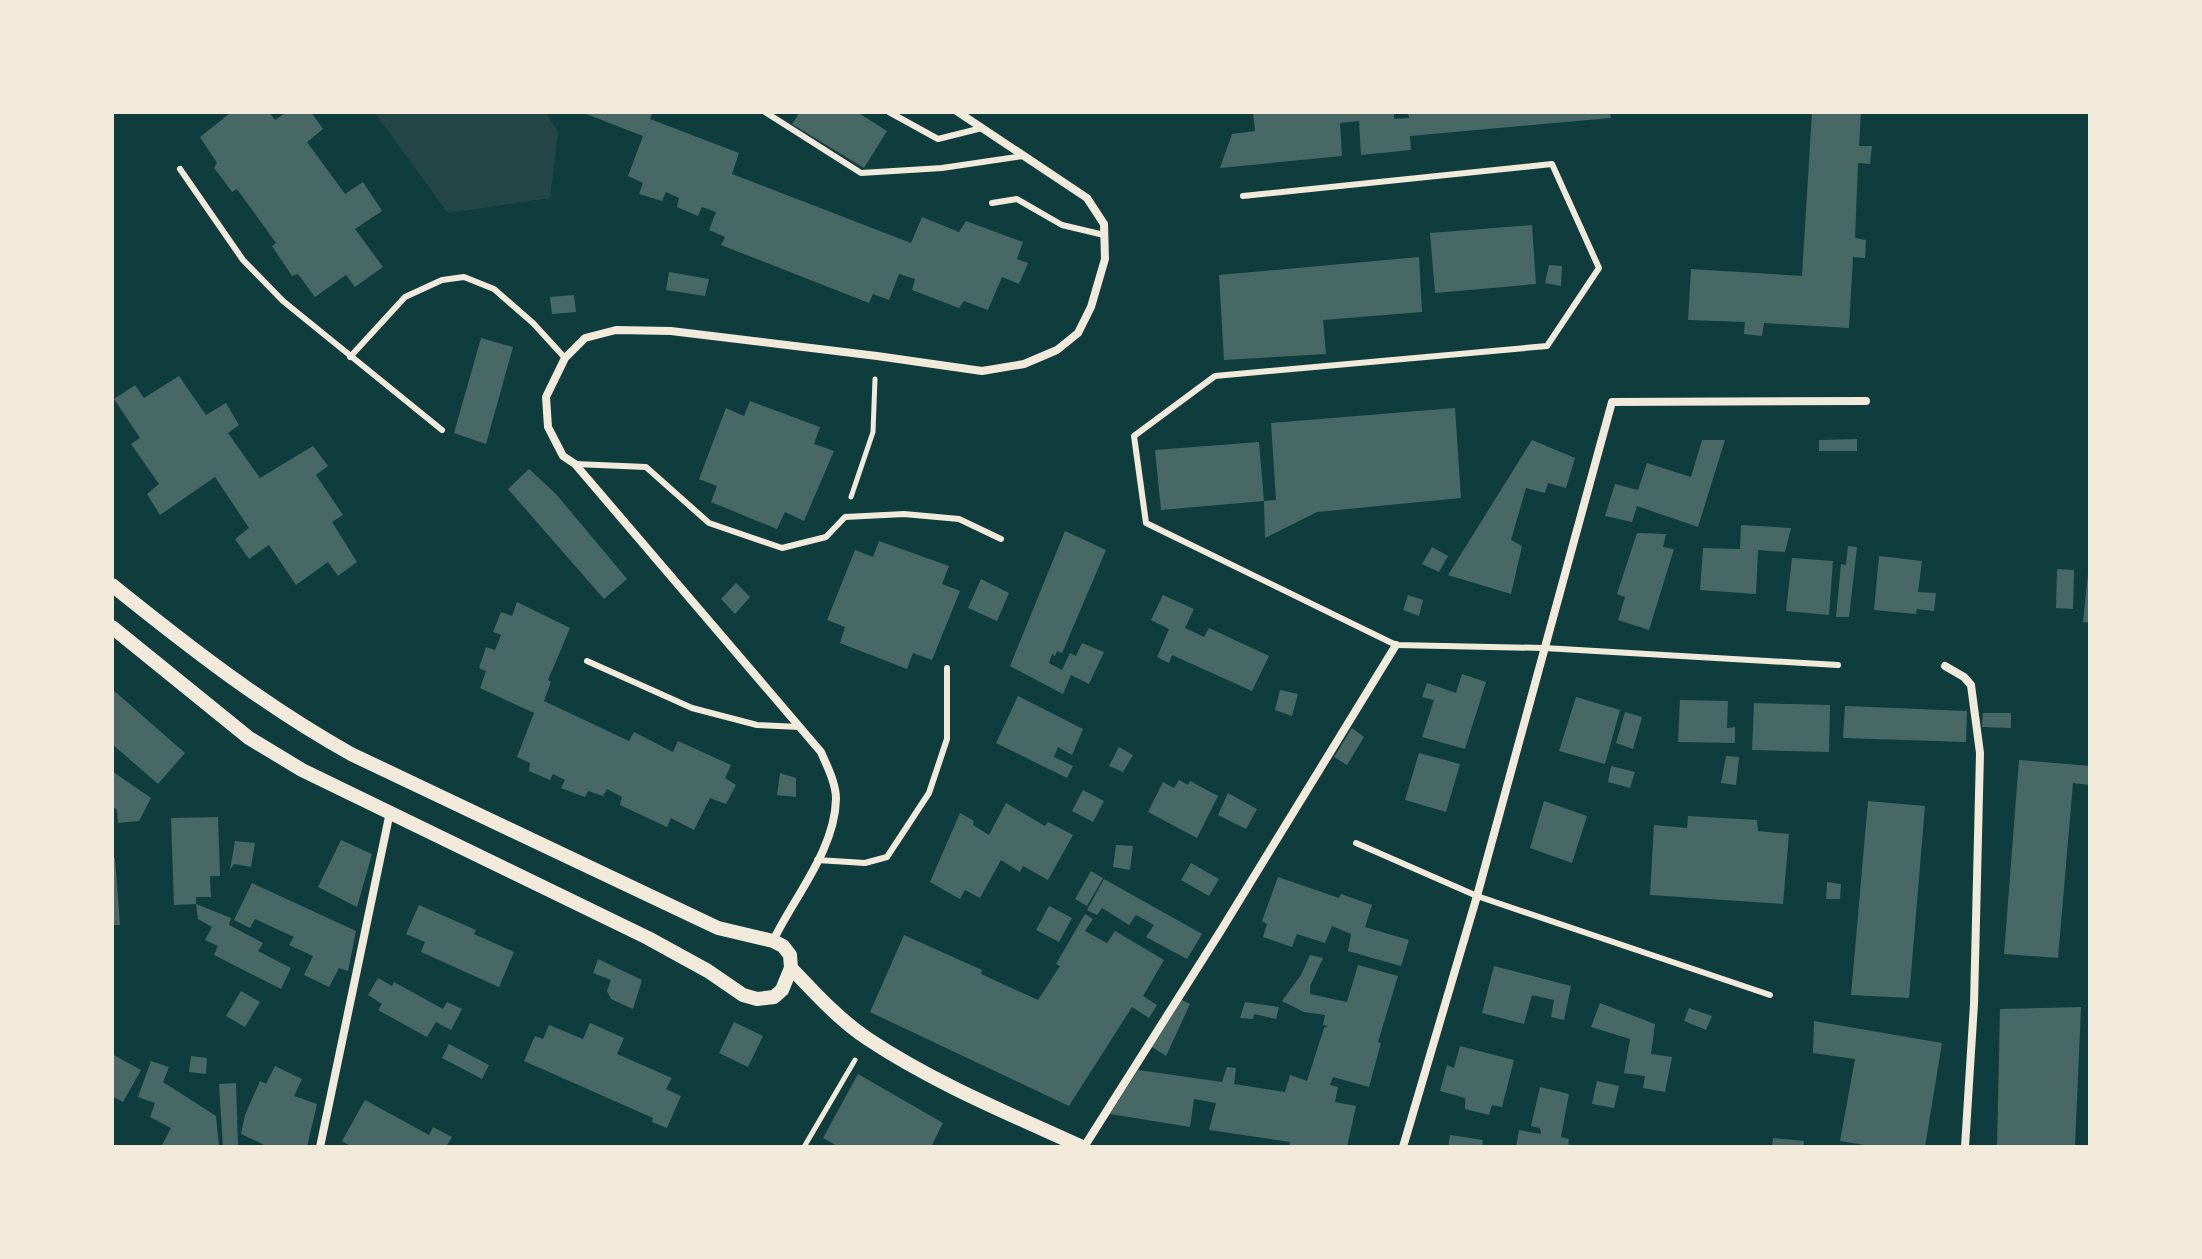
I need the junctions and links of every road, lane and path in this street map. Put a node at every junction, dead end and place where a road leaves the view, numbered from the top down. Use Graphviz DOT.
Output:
graph roads {
  1 [pos="765,112"];
  2 [pos="889,112"];
  3 [pos="958,112"];
  4 [pos="982,128"];
  5 [pos="1023,156"];
  6 [pos="180,169"];
  7 [pos="1243,196"];
  8 [pos="992,203"];
  9 [pos="1104,235"];
  10 [pos="350,357"];
  11 [pos="565,358"];
  12 [pos="875,375"];
  13 [pos="1866,401"];
  14 [pos="442,430"];
  15 [pos="575,464"];
  16 [pos="845,517"];
  17 [pos="1001,539"];
  18 [pos="112,585"];
  19 [pos="112,627"];
  20 [pos="1396,645"];
  21 [pos="1544,648"];
  22 [pos="587,661"];
  23 [pos="1838,665"];
  24 [pos="1945,666"];
  25 [pos="947,668"];
  26 [pos="800,727"];
  27 [pos="390,812"];
  28 [pos="1356,843"];
  29 [pos="817,860"];
  30 [pos="1477,896"];
  31 [pos="773,941"];
  32 [pos="791,968"];
  33 [pos="1770,995"];
  34 [pos="867,1038"];
  35 [pos="320,1147"];
  36 [pos="804,1147"];
  37 [pos="1083,1147"];
  38 [pos="1403,1147"];
  39 [pos="1965,1147"];
  1 -- 5 [label="lane"];
  2 -- 4 [label="lane"];
  3 -- 4 [label="street"];
  4 -- 5 [label="street"];
  5 -- 9 [label="street"];
  6 -- 10 [label="lane"];
  7 -- 20 [label="lane"];
  8 -- 9 [label="lane"];
  9 -- 11 [label="street"];
  10 -- 11 [label="lane"];
  10 -- 14 [label="lane"];
  11 -- 15 [label="street"];
  12 -- 16 [label="path"];
  13 -- 21 [label="street"];
  15 -- 16 [label="lane"];
  15 -- 26 [label="street"];
  16 -- 17 [label="lane"];
  18 -- 31 [label="street"];
  19 -- 27 [label="street"];
  20 -- 21 [label="lane"];
  20 -- 37 [label="street"];
  21 -- 23 [label="lane"];
  21 -- 30 [label="street"];
  22 -- 26 [label="lane"];
  24 -- 39 [label="street"];
  25 -- 29 [label="lane"];
  26 -- 29 [label="street"];
  27 -- 32 [label="street"];
  27 -- 35 [label="street"];
  28 -- 30 [label="lane"];
  29 -- 31 [label="street"];
  30 -- 33 [label="lane"];
  30 -- 38 [label="street"];
  31 -- 32 [label="street"];
  32 -- 34 [label="street"];
  34 -- 36 [label="path"];
  34 -- 37 [label="street"];
}
